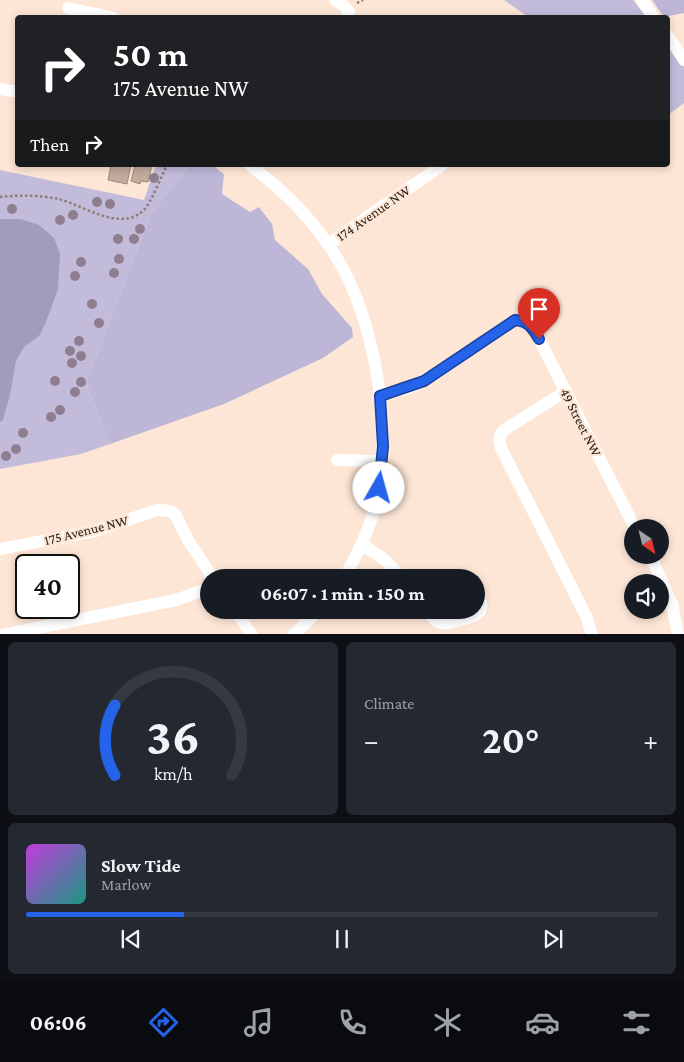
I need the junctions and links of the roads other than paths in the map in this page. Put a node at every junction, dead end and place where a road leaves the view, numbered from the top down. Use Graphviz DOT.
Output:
graph roads {
  1 [pos="334,0"];
  2 [pos="642,0"];
  3 [pos="68,9"];
  4 [pos="99,15"];
  5 [pos="348,15"];
  6 [pos="652,15"];
  7 [pos="670,39"];
  8 [pos="684,60"];
  9 [pos="0,89"];
  10 [pos="15,92"];
  11 [pos="252,167"];
  12 [pos="439,167"];
  13 [pos="329,244"];
  14 [pos="566,391"];
  15 [pos="380,396"];
  16 [pos="338,460"];
  17 [pos="382,461"];
  18 [pos="631,519"];
  19 [pos="362,544"];
  20 [pos="0,549"];
  21 [pos="654,564"];
  22 [pos="207,569"];
  23 [pos="349,569"];
  24 [pos="394,569"];
  25 [pos="200,591"];
  26 [pos="241,619"];
  27 [pos="310,619"];
  28 [pos="433,619"];
  29 [pos="466,619"];
  30 [pos="3,634"];
  31 [pos="252,634"];
  32 [pos="294,634"];
  33 [pos="592,634"];
  34 [pos="678,634"];
  1 -- 5 [label="street"];
  2 -- 6 [label="street"];
  3 -- 4 [label="street"];
  7 -- 8 [label="street"];
  9 -- 10 [label="street"];
  11 -- 13 [label="street"];
  12 -- 13 [label="street, 174 Avenue NW"];
  13 -- 15 [label="street"];
  14 -- 15 [label="street, 49 Street NW"];
  14 -- 18 [label="street, 49 Street NW"];
  14 -- 33 [label="street"];
  15 -- 17 [label="street"];
  16 -- 17 [label="street"];
  17 -- 19 [label="street"];
  19 -- 23 [label="street"];
  19 -- 24 [label="street"];
  20 -- 22 [label="street, 175 Avenue NW"];
  21 -- 34 [label="street"];
  25 -- 30 [label="street"];
  26 -- 31 [label="street"];
  27 -- 32 [label="street"];
  28 -- 29 [label="street"];
}
